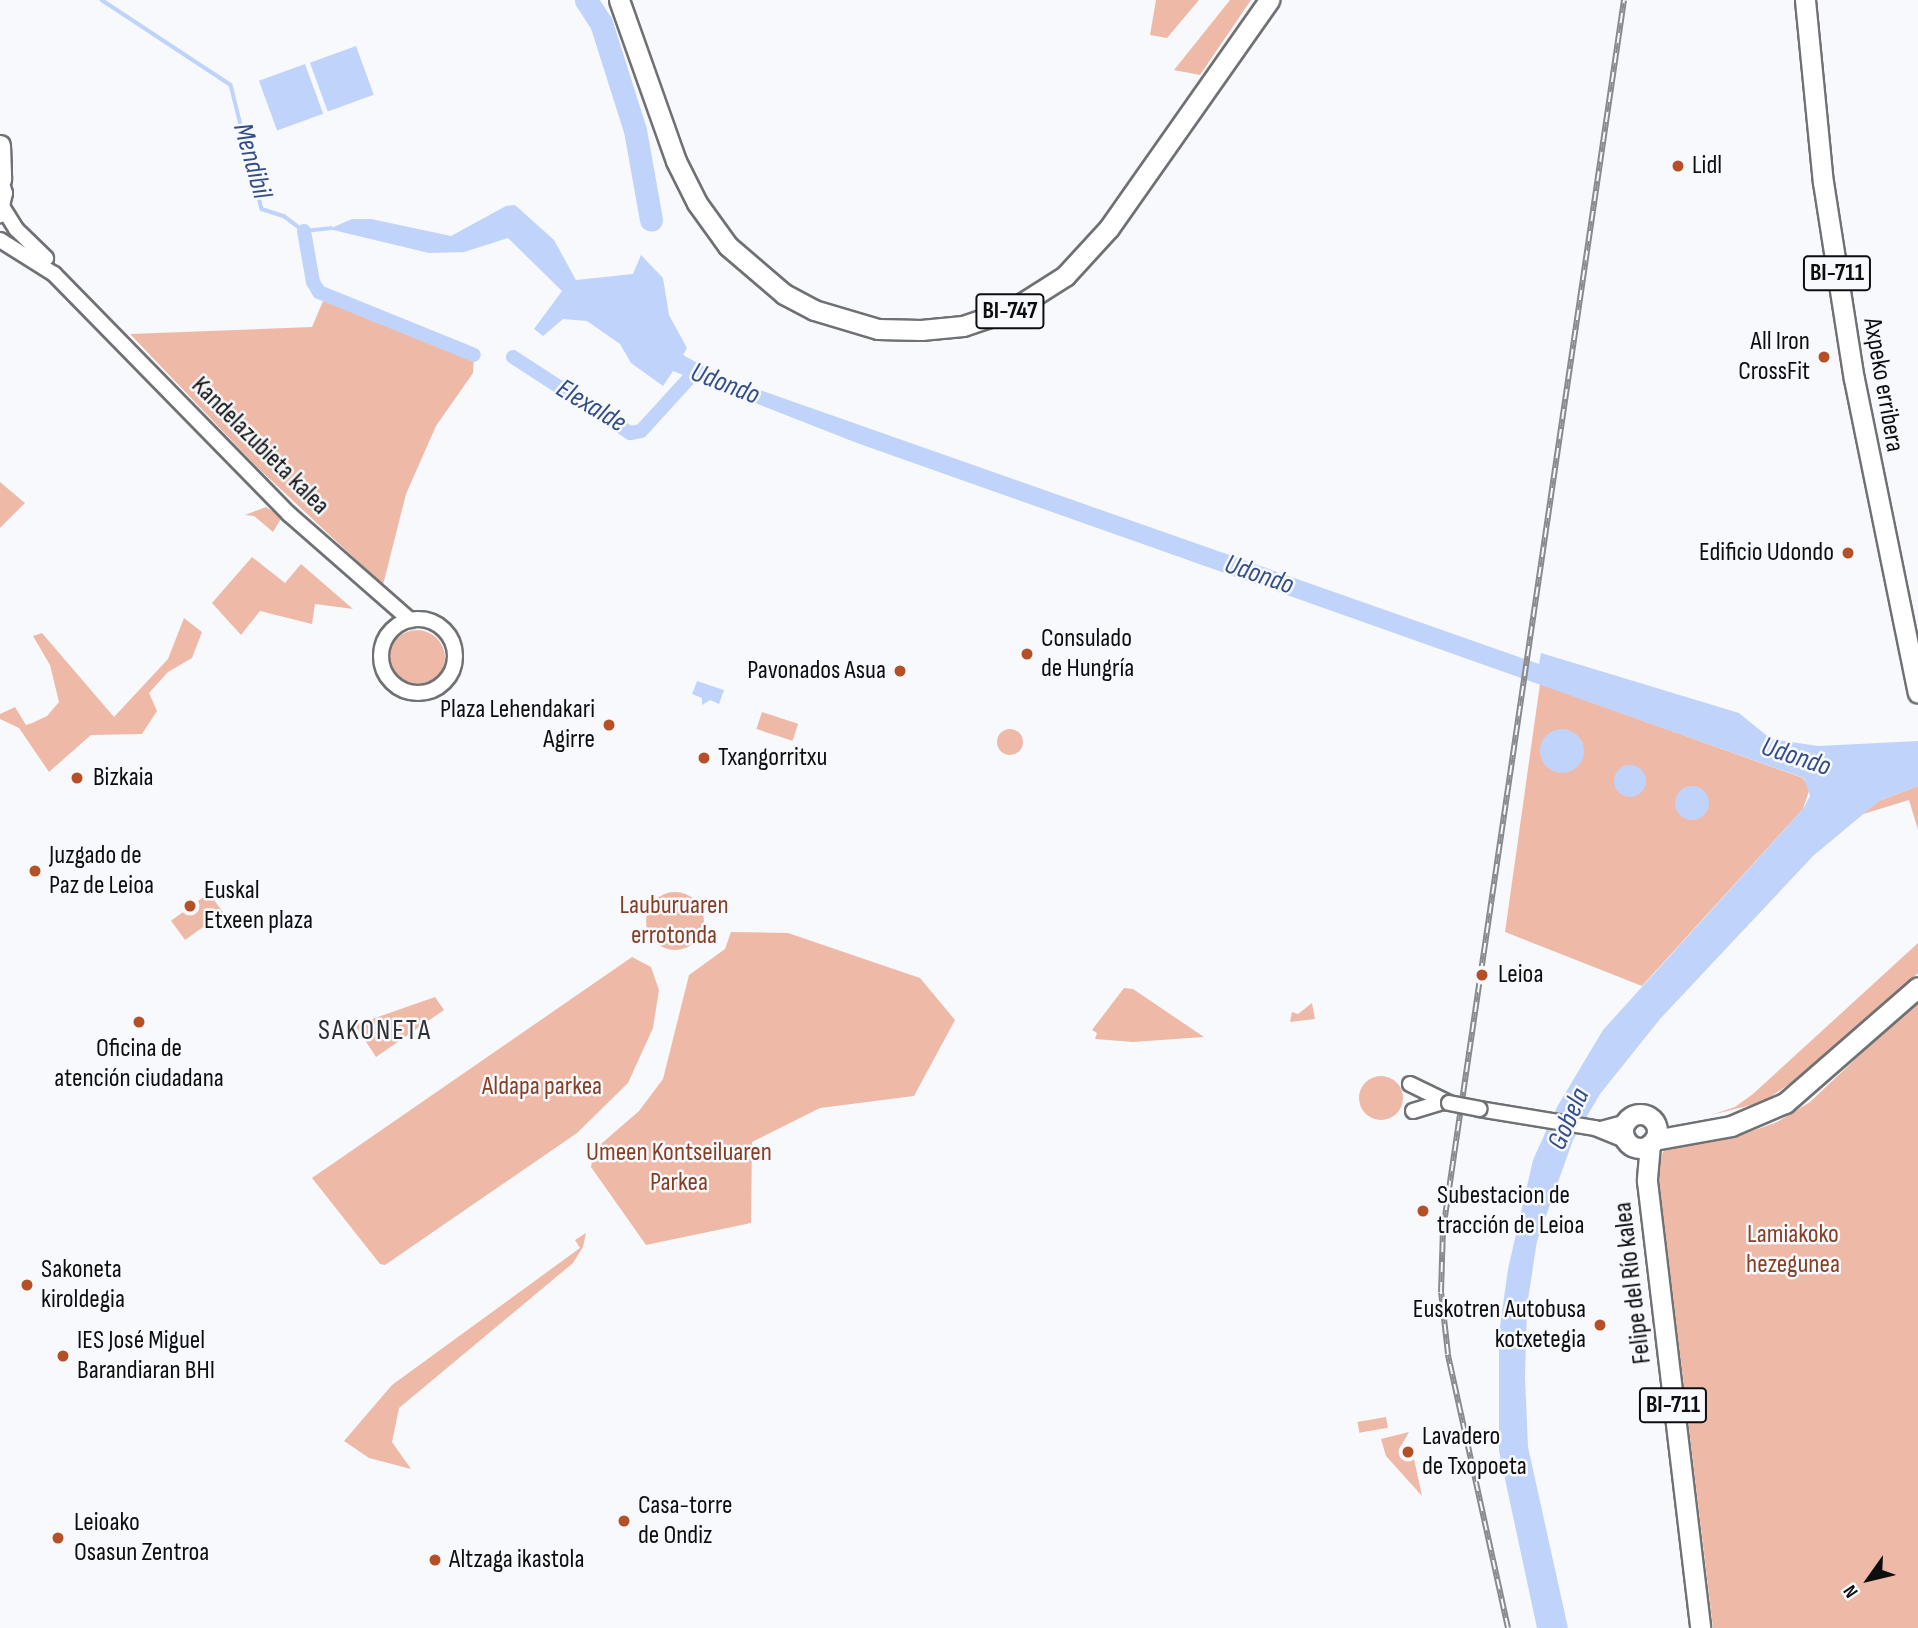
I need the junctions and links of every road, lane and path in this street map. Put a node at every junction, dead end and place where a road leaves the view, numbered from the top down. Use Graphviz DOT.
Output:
graph roads {
  1 [pos="619,0"];
  2 [pos="1269,0"];
  3 [pos="1805,0"];
  4 [pos="0,145"];
  5 [pos="1,178"];
  6 [pos="2,211"];
  7 [pos="0,240"];
  8 [pos="108,325"];
  9 [pos="380,598"];
  10 [pos="410,620"];
  11 [pos="392,629"];
  12 [pos="1918,694"];
  13 [pos="1918,987"];
  14 [pos="1410,1084"];
  15 [pos="1446,1103"];
  16 [pos="1413,1111"];
  17 [pos="1626,1136"];
  18 [pos="1653,1136"];
  19 [pos="1647,1181"];
  20 [pos="1700,1628"];
  1 -- 2 [label="main road, BI-747"];
  3 -- 12 [label="main road, Axpeko erribera / BI-711"];
  4 -- 5 [label="main road"];
  5 -- 6 [label="street"];
  6 -- 8 [label="street, Kandelazubieta kalea"];
  7 -- 8 [label="street, Kandelazubieta kalea"];
  8 -- 9 [label="street, Kandelazubieta kalea"];
  9 -- 10 [label="street, Kandelazubieta kalea"];
  9 -- 11 [label="street, Kandelazubieta kalea"];
  10 -- 11 [label="street"];
  10 -- 11 [label="street"];
  13 -- 18 [label="main road"];
  14 -- 15 [label="street"];
  15 -- 16 [label="street"];
  15 -- 17 [label="street, bridge"];
  17 -- 18 [label="main road"];
  17 -- 18 [label="main road"];
  17 -- 19 [label="main road, Felipe del Río kalea / BI-711"];
  18 -- 19 [label="main road, Felipe del Río kalea / BI-711"];
  19 -- 20 [label="main road, Felipe del Río kalea / BI-711"];
}
